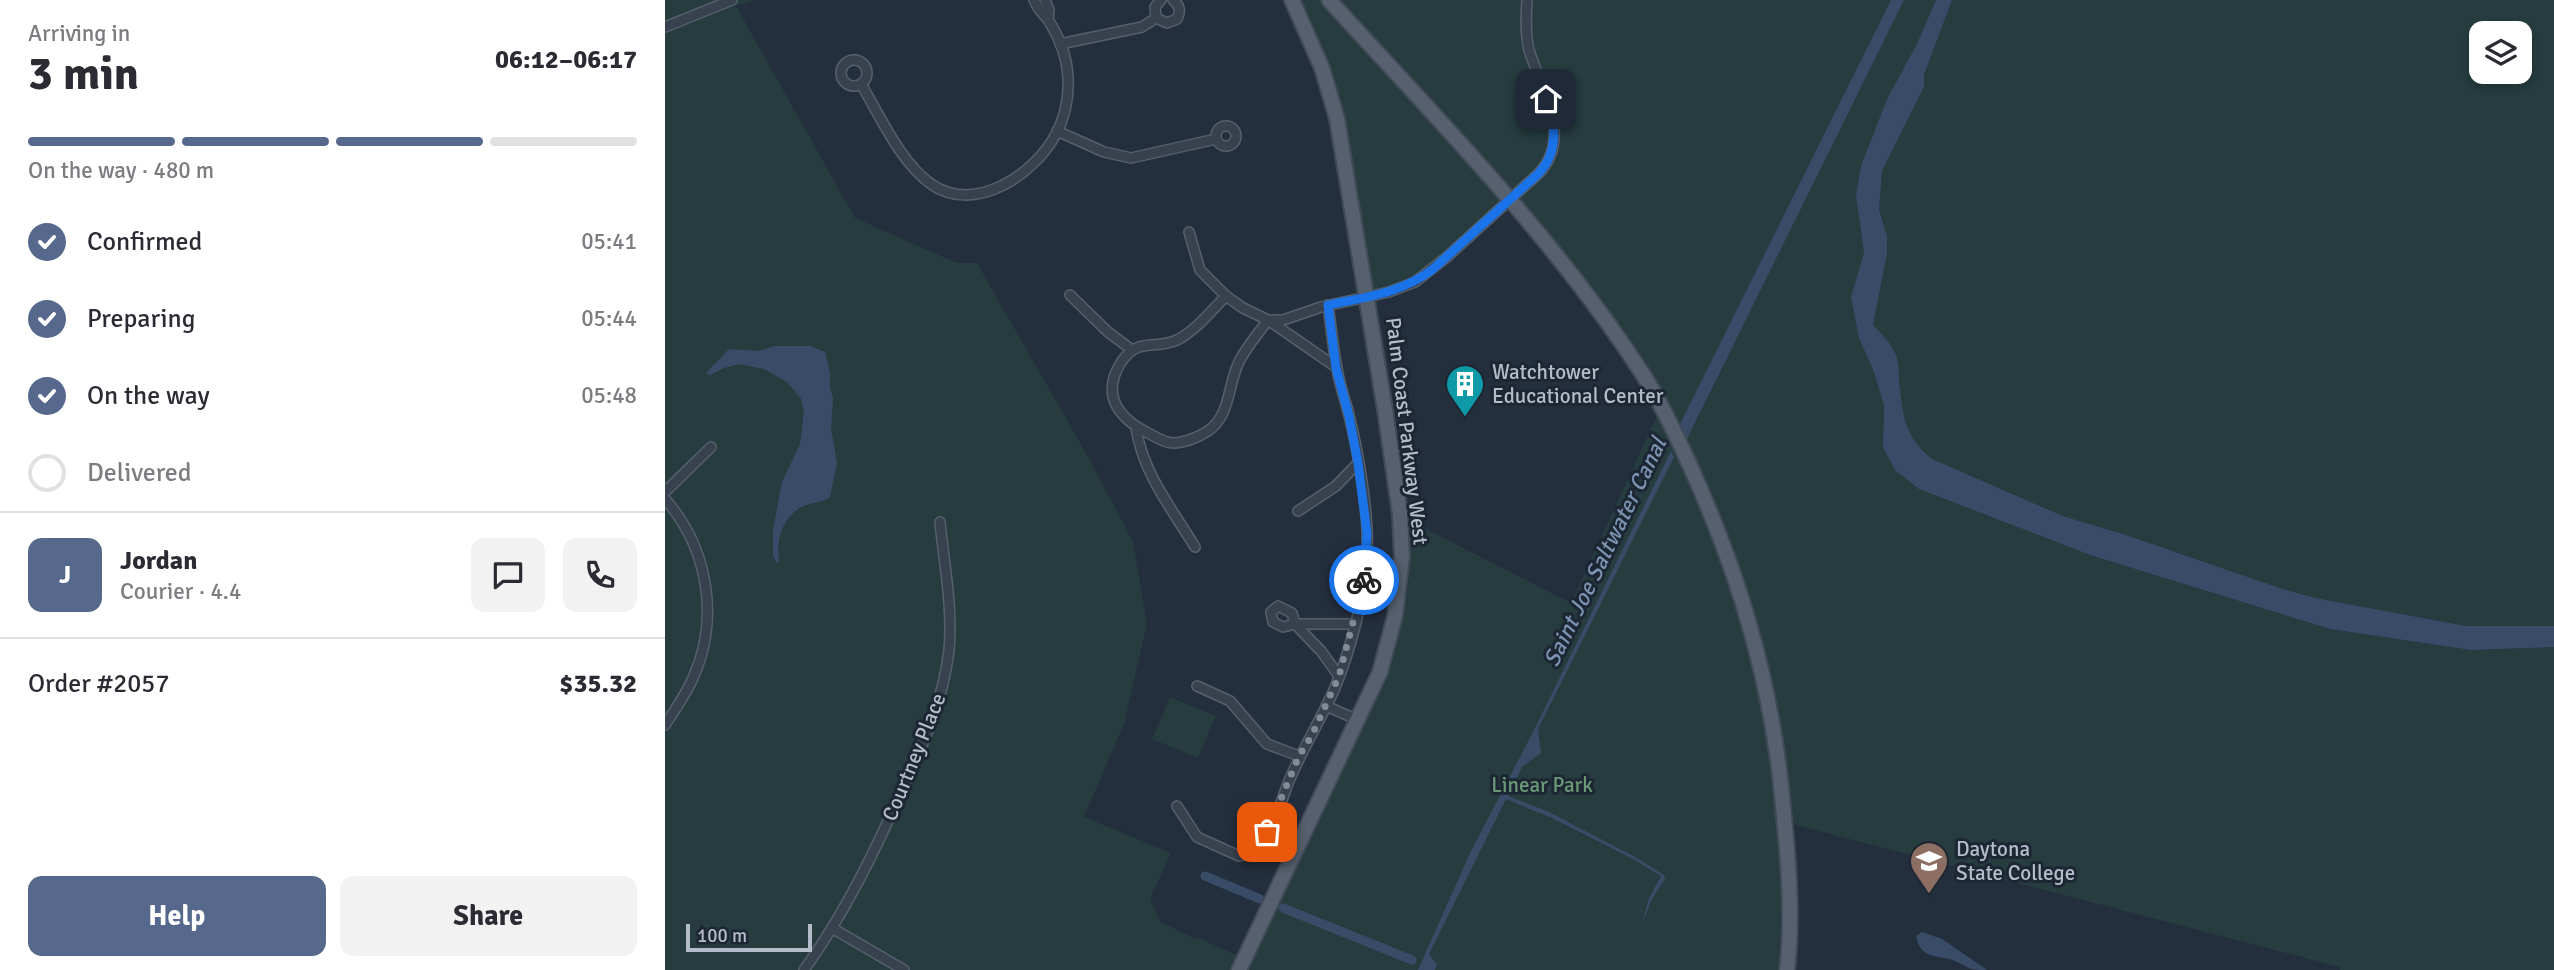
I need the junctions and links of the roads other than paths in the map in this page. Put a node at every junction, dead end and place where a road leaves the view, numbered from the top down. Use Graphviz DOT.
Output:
graph roads {
  1 [pos="732,0"];
  2 [pos="1034,0"];
  3 [pos="1045,0"];
  4 [pos="1161,0"];
  5 [pos="1173,0"];
  6 [pos="1292,0"];
  7 [pos="1329,0"];
  8 [pos="1527,0"];
  9 [pos="1156,18"];
  10 [pos="1048,19"];
  11 [pos="665,27"];
  12 [pos="1060,44"];
  13 [pos="861,85"];
  14 [pos="1057,131"];
  15 [pos="1216,139"];
  16 [pos="1510,198"];
  17 [pos="1189,232"];
  18 [pos="1070,295"];
  19 [pos="1226,296"];
  20 [pos="1368,298"];
  21 [pos="1328,305"];
  22 [pos="1268,320"];
  23 [pos="1132,350"];
  24 [pos="1336,368"];
  25 [pos="1136,427"];
  26 [pos="711,447"];
  27 [pos="1358,463"];
  28 [pos="665,492"];
  29 [pos="665,499"];
  30 [pos="1298,511"];
  31 [pos="940,522"];
  32 [pos="1195,547"];
  33 [pos="1354,624"];
  34 [pos="1339,676"];
  35 [pos="1197,686"];
  36 [pos="1327,706"];
  37 [pos="1358,720"];
  38 [pos="665,725"];
  39 [pos="1299,756"];
  40 [pos="1177,806"];
  41 [pos="832,928"];
  42 [pos="804,970"];
  43 [pos="904,970"];
  44 [pos="1239,970"];
  45 [pos="1787,970"];
  1 -- 11 [label="street"];
  2 -- 10 [label="street"];
  3 -- 10 [label="street"];
  4 -- 9 [label="street"];
  5 -- 9 [label="street"];
  6 -- 20 [label="main road, Palm Coast Parkway West"];
  7 -- 16 [label="main road"];
  8 -- 16 [label="street"];
  9 -- 12 [label="street"];
  10 -- 12 [label="street"];
  12 -- 14 [label="street"];
  13 -- 14 [label="street"];
  14 -- 15 [label="street"];
  16 -- 20 [label="street"];
  16 -- 45 [label="main road"];
  17 -- 19 [label="street"];
  18 -- 23 [label="street"];
  19 -- 22 [label="street"];
  19 -- 23 [label="street"];
  20 -- 21 [label="street"];
  20 -- 37 [label="main road, Palm Coast Parkway West"];
  21 -- 22 [label="street"];
  21 -- 24 [label="street"];
  22 -- 24 [label="street"];
  22 -- 25 [label="street"];
  23 -- 25 [label="street"];
  24 -- 27 [label="street"];
  25 -- 32 [label="street"];
  26 -- 28 [label="street"];
  27 -- 30 [label="street"];
  27 -- 33 [label="street"];
  29 -- 38 [label="street"];
  31 -- 41 [label="street, Courtney Place"];
  33 -- 34 [label="street"];
  33 -- 34 [label="street"];
  34 -- 36 [label="street"];
  35 -- 39 [label="street"];
  36 -- 37 [label="street"];
  36 -- 39 [label="street"];
  37 -- 44 [label="main road, Palm Coast Parkway West"];
  39 -- 40 [label="street"];
  41 -- 42 [label="street, Courtney Place"];
  41 -- 43 [label="street"];
}
